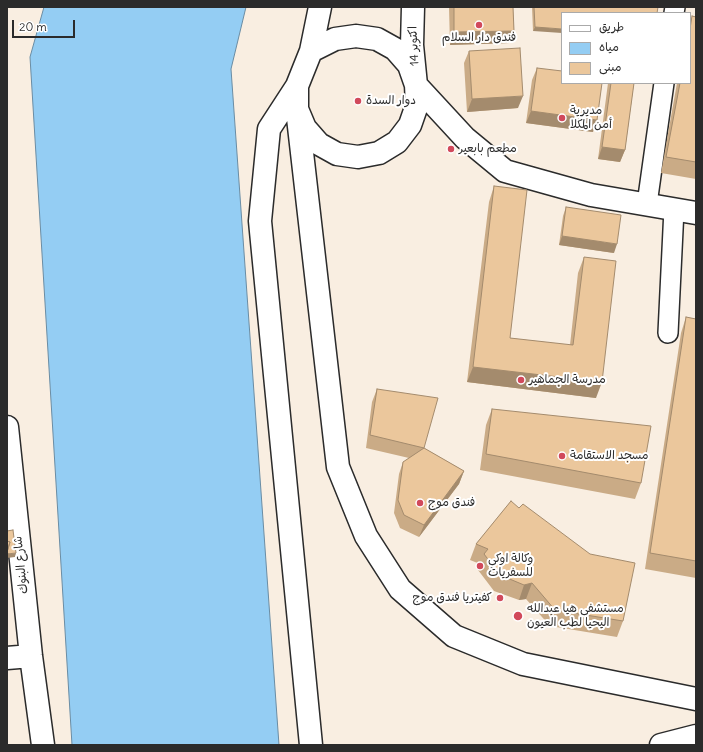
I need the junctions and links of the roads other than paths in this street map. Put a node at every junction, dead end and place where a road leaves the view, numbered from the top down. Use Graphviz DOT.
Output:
graph roads {
  1 [pos="320,7"];
  2 [pos="413,7"];
  3 [pos="311,51"];
  4 [pos="664,84"];
  5 [pos="416,85"];
  6 [pos="297,86"];
  7 [pos="297,109"];
  8 [pos="646,204"];
  9 [pos="674,209"];
  10 [pos="696,213"];
  11 [pos="668,333"];
  12 [pos="7,427"];
  13 [pos="31,656"];
  14 [pos="7,658"];
  15 [pos="696,699"];
  16 [pos="696,736"];
  17 [pos="42,745"];
  18 [pos="311,745"];
  19 [pos="661,745"];
  1 -- 3 [label="main road"];
  2 -- 5 [label="main road, 14 اكتوبر"];
  3 -- 5 [label="main road"];
  3 -- 6 [label="main road"];
  4 -- 8 [label="street"];
  5 -- 7 [label="main road"];
  5 -- 8 [label="main road"];
  6 -- 7 [label="main road"];
  6 -- 18 [label="main road"];
  7 -- 15 [label="main road"];
  8 -- 9 [label="main road"];
  9 -- 10 [label="main road"];
  9 -- 11 [label="street"];
  12 -- 13 [label="main road, شارع البنوك"];
  13 -- 14 [label="main road"];
  13 -- 17 [label="main road, شارع البنوك"];
  16 -- 19 [label="main road"];
}
